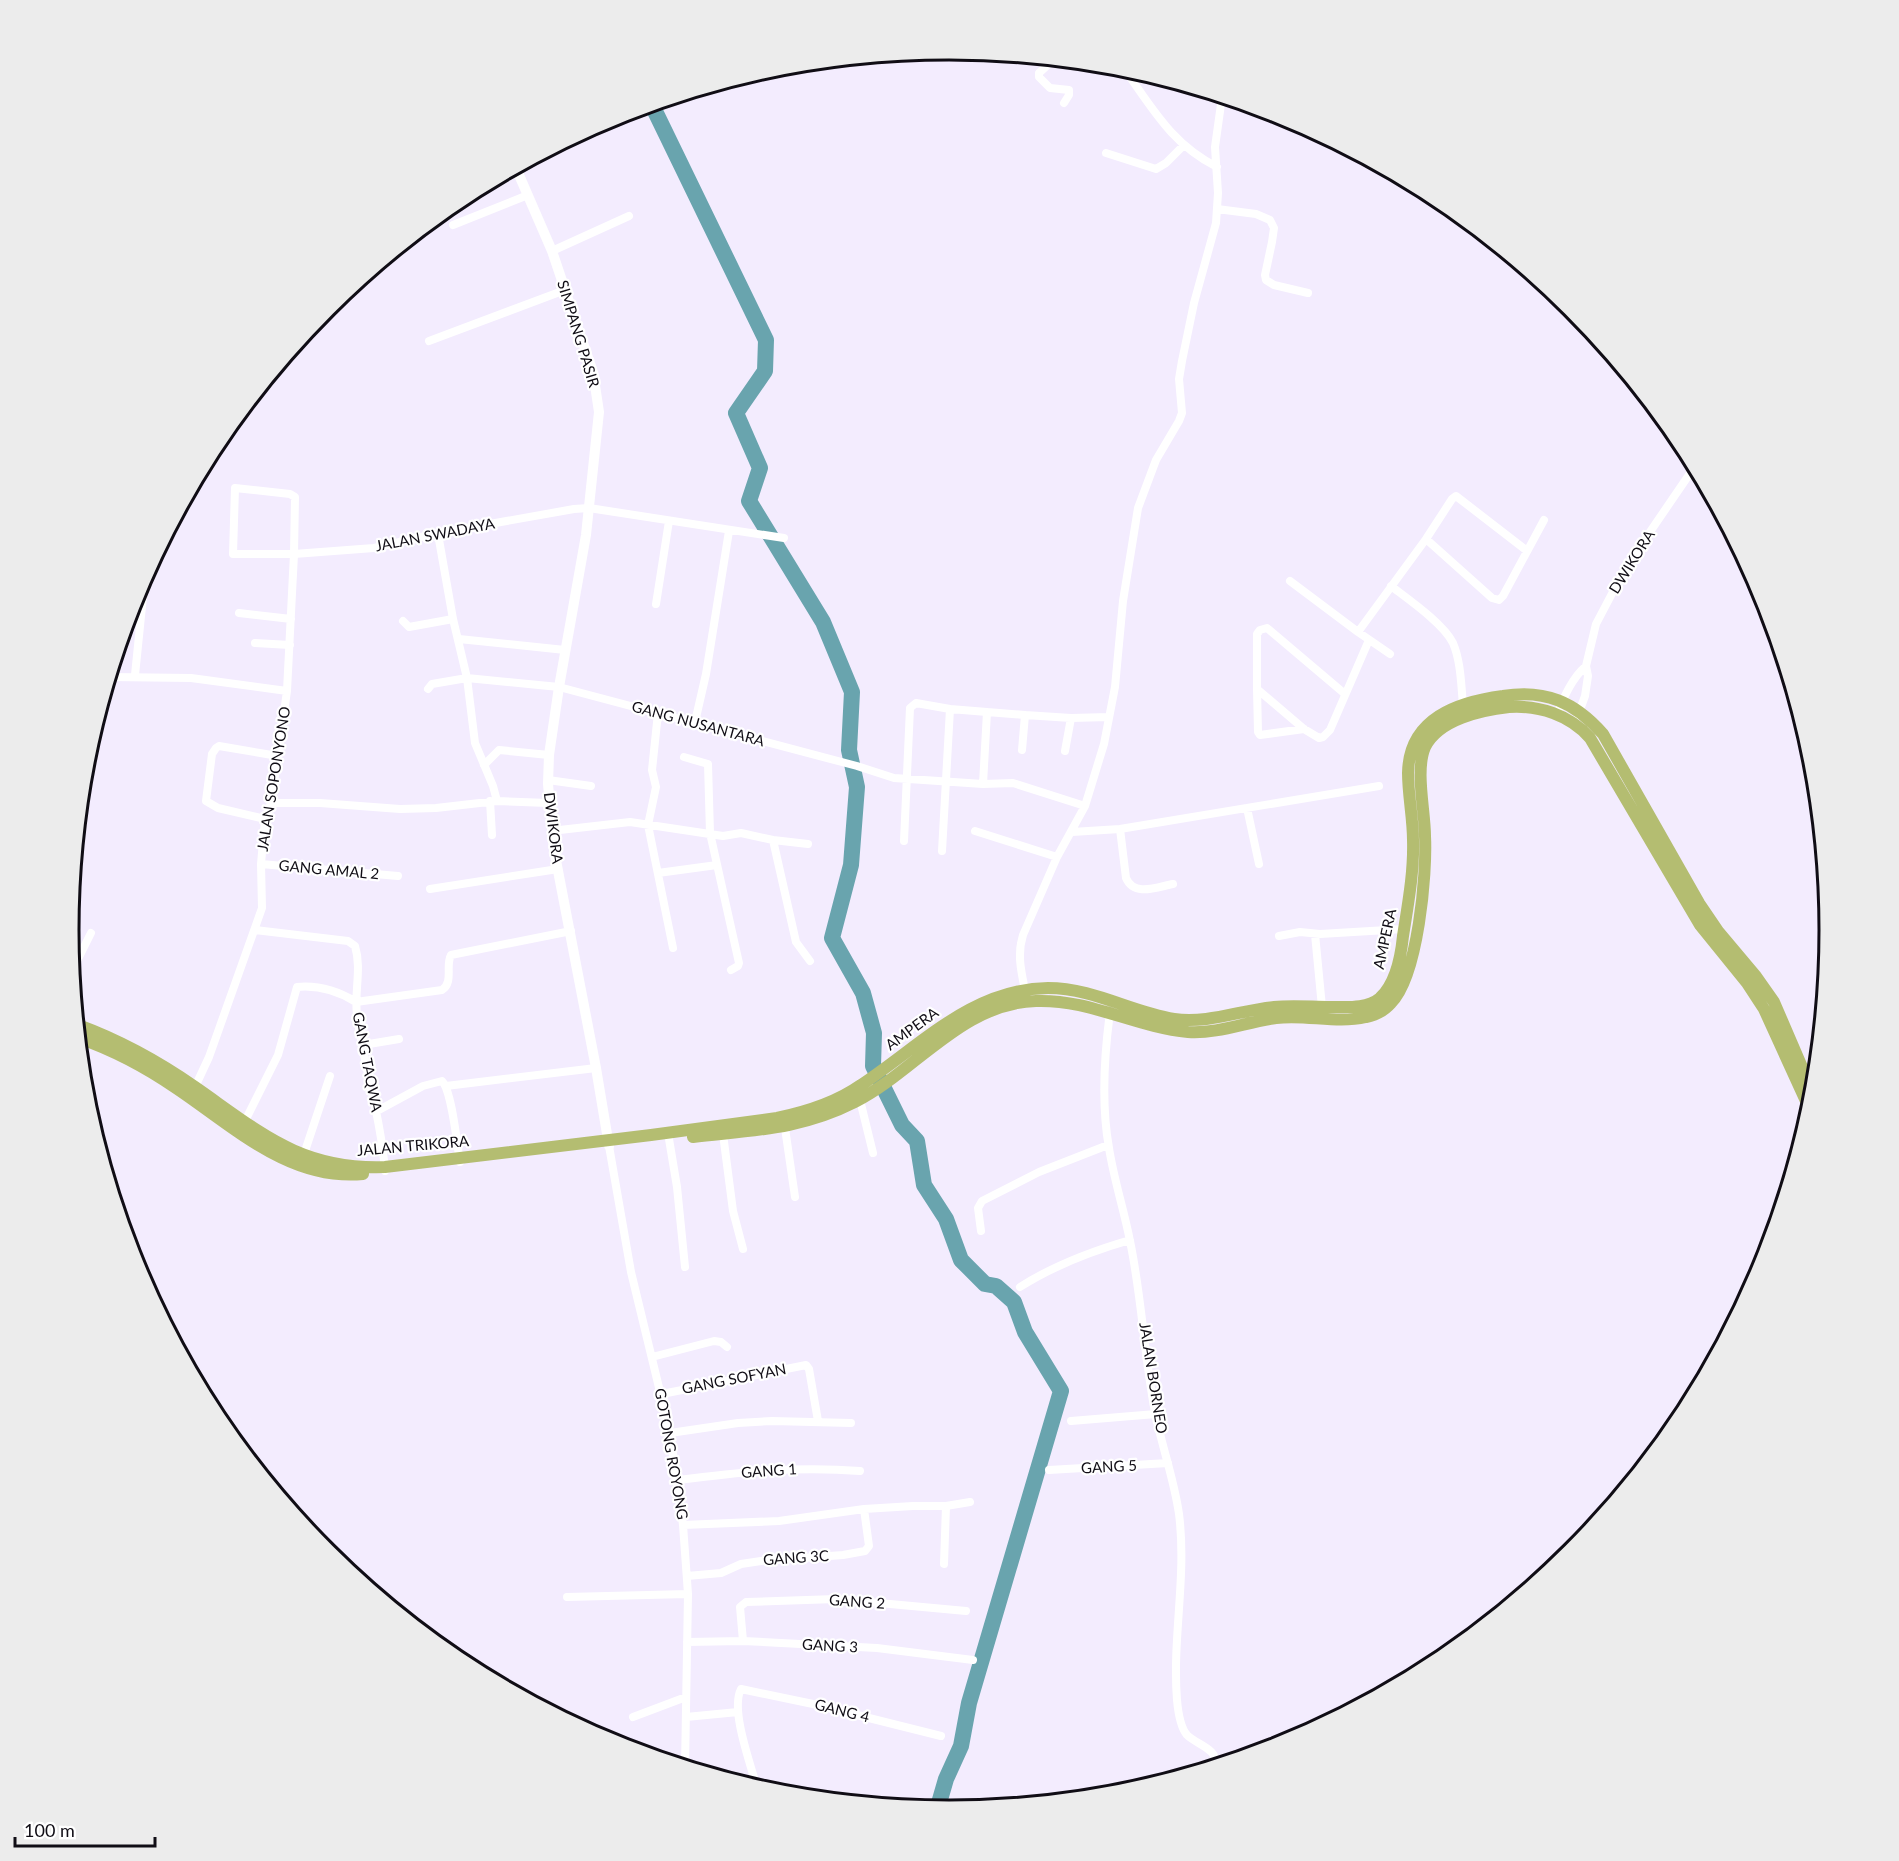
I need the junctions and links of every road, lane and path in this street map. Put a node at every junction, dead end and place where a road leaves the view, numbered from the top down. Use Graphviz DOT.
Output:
graph roads {
  1 [pos="1047,66"];
  2 [pos="1132,80"];
  3 [pos="1064,104"];
  4 [pos="1221,104"];
  5 [pos="1183,146"];
  6 [pos="1106,153"];
  7 [pos="1217,167"];
  8 [pos="519,174"];
  9 [pos="528,195"];
  10 [pos="1217,209"];
  11 [pos="629,216"];
  12 [pos="453,225"];
  13 [pos="552,251"];
  14 [pos="565,290"];
  15 [pos="1308,293"];
  16 [pos="429,341"];
  17 [pos="1690,474"];
  18 [pos="589,508"];
  19 [pos="1544,520"];
  20 [pos="669,521"];
  21 [pos="729,531"];
  22 [pos="438,534"];
  23 [pos="784,538"];
  24 [pos="1425,539"];
  25 [pos="1526,550"];
  26 [pos="294,555"];
  27 [pos="1290,581"];
  28 [pos="1391,586"];
  29 [pos="656,604"];
  30 [pos="141,607"];
  31 [pos="239,613"];
  32 [pos="291,619"];
  33 [pos="453,619"];
  34 [pos="403,621"];
  35 [pos="1358,632"];
  36 [pos="459,639"];
  37 [pos="1369,640"];
  38 [pos="255,644"];
  39 [pos="290,645"];
  40 [pos="565,650"];
  41 [pos="1390,654"];
  42 [pos="1586,666"];
  43 [pos="135,675"];
  44 [pos="117,676"];
  45 [pos="467,678"];
  46 [pos="559,687"];
  47 [pos="428,689"];
  48 [pos="1257,689"];
  49 [pos="287,691"];
  50 [pos="1345,694"];
  51 [pos="1562,701"];
  52 [pos="1463,704"];
  53 [pos="950,709"];
  54 [pos="987,712"];
  55 [pos="658,713"];
  56 [pos="1557,714"];
  57 [pos="1025,715"];
  58 [pos="1109,717"];
  59 [pos="1577,717"];
  60 [pos="1071,718"];
  61 [pos="695,722"];
  62 [pos="1304,729"];
  63 [pos="1022,750"];
  64 [pos="1065,751"];
  65 [pos="549,755"];
  66 [pos="278,756"];
  67 [pos="684,757"];
  68 [pos="484,765"];
  69 [pos="906,778"];
  70 [pos="548,780"];
  71 [pos="945,782"];
  72 [pos="983,784"];
  73 [pos="591,786"];
  74 [pos="1379,786"];
  75 [pos="494,801"];
  76 [pos="271,802"];
  77 [pos="548,803"];
  78 [pos="1085,806"];
  79 [pos="1247,808"];
  80 [pos="265,819"];
  81 [pos="648,825"];
  82 [pos="1120,829"];
  83 [pos="551,831"];
  84 [pos="975,831"];
  85 [pos="1072,832"];
  86 [pos="710,833"];
  87 [pos="492,835"];
  88 [pos="773,840"];
  89 [pos="904,841"];
  90 [pos="808,844"];
  91 [pos="942,851"];
  92 [pos="1057,857"];
  93 [pos="261,864"];
  94 [pos="1259,864"];
  95 [pos="717,865"];
  96 [pos="558,868"];
  97 [pos="658,873"];
  98 [pos="398,876"];
  99 [pos="1173,884"];
  100 [pos="430,889"];
  101 [pos="1404,929"];
  102 [pos="255,930"];
  103 [pos="571,931"];
  104 [pos="91,933"];
  105 [pos="1315,933"];
  106 [pos="1279,936"];
  107 [pos="673,948"];
  108 [pos="80,955"];
  109 [pos="810,961"];
  110 [pos="731,970"];
  111 [pos="1048,988"];
  112 [pos="1025,990"];
  113 [pos="1046,1001"];
  114 [pos="356,1002"];
  115 [pos="1322,1007"];
  116 [pos="1110,1012"];
  117 [pos="85,1028"];
  118 [pos="399,1039"];
  119 [pos="86,1041"];
  120 [pos="363,1045"];
  121 [pos="596,1068"];
  122 [pos="893,1069"];
  123 [pos="330,1076"];
  124 [pos="1807,1078"];
  125 [pos="446,1086"];
  126 [pos="195,1087"];
  127 [pos="868,1088"];
  128 [pos="1804,1096"];
  129 [pos="860,1100"];
  130 [pos="377,1111"];
  131 [pos="244,1123"];
  132 [pos="785,1128"];
  133 [pos="723,1134"];
  134 [pos="669,1136"];
  135 [pos="608,1144"];
  136 [pos="1108,1146"];
  137 [pos="873,1153"];
  138 [pos="304,1154"];
  139 [pos="460,1160"];
  140 [pos="385,1170"];
  141 [pos="795,1197"];
  142 [pos="981,1231"];
  143 [pos="1130,1240"];
  144 [pos="742,1249"];
  145 [pos="685,1268"];
  146 [pos="1020,1287"];
  147 [pos="727,1347"];
  148 [pos="652,1357"];
  149 [pos="662,1394"];
  150 [pos="1156,1414"];
  151 [pos="1071,1420"];
  152 [pos="818,1421"];
  153 [pos="851,1423"];
  154 [pos="670,1433"];
  155 [pos="1168,1463"];
  156 [pos="1049,1470"];
  157 [pos="860,1471"];
  158 [pos="678,1480"];
  159 [pos="970,1502"];
  160 [pos="946,1506"];
  161 [pos="864,1509"];
  162 [pos="683,1525"];
  163 [pos="944,1564"];
  164 [pos="687,1576"];
  165 [pos="688,1594"];
  166 [pos="567,1597"];
  167 [pos="966,1611"];
  168 [pos="743,1641"];
  169 [pos="687,1642"];
  170 [pos="973,1660"];
  171 [pos="686,1697"];
  172 [pos="738,1712"];
  173 [pos="633,1717"];
  174 [pos="686,1717"];
  175 [pos="941,1736"];
  176 [pos="685,1759"];
  177 [pos="1216,1759"];
  178 [pos="755,1778"];
  1 -- 3 [label="street"];
  2 -- 5 [label="street"];
  4 -- 7 [label="street"];
  5 -- 6 [label="street"];
  5 -- 7 [label="street"];
  7 -- 10 [label="street"];
  8 -- 9 [label="street, SIMPANG PASIR"];
  9 -- 12 [label="street"];
  9 -- 13 [label="street, SIMPANG PASIR"];
  10 -- 15 [label="street"];
  10 -- 58 [label="street"];
  11 -- 13 [label="street"];
  13 -- 14 [label="street, SIMPANG PASIR"];
  14 -- 16 [label="street"];
  14 -- 18 [label="street, SIMPANG PASIR"];
  17 -- 42 [label="street, DWIKORA"];
  18 -- 20 [label="street, JALAN SWADAYA"];
  18 -- 22 [label="street, JALAN SWADAYA"];
  18 -- 40 [label="street, DWIKORA"];
  19 -- 25 [label="street"];
  20 -- 21 [label="street, JALAN SWADAYA"];
  20 -- 29 [label="street"];
  21 -- 23 [label="street, JALAN SWADAYA"];
  21 -- 61 [label="street"];
  22 -- 26 [label="street, JALAN SWADAYA"];
  22 -- 33 [label="street"];
  24 -- 25 [label="street"];
  24 -- 25 [label="street"];
  24 -- 28 [label="street"];
  26 -- 26 [label="street"];
  26 -- 32 [label="street, JALAN SOPONYONO"];
  27 -- 35 [label="street"];
  28 -- 35 [label="street"];
  28 -- 52 [label="street"];
  30 -- 43 [label="street"];
  31 -- 32 [label="street"];
  32 -- 39 [label="street, JALAN SOPONYONO"];
  33 -- 34 [label="street"];
  33 -- 36 [label="street"];
  35 -- 37 [label="street"];
  36 -- 40 [label="street"];
  36 -- 45 [label="street"];
  37 -- 41 [label="street"];
  37 -- 50 [label="street"];
  38 -- 39 [label="street"];
  39 -- 49 [label="street, JALAN SOPONYONO"];
  40 -- 46 [label="street, DWIKORA"];
  42 -- 51 [label="street, DWIKORA"];
  42 -- 59 [label="street, DWIKORA"];
  43 -- 44 [label="street"];
  43 -- 49 [label="street"];
  45 -- 46 [label="street, GANG NUSANTARA"];
  45 -- 47 [label="street, GANG NUSANTARA"];
  45 -- 68 [label="street"];
  46 -- 55 [label="street, GANG NUSANTARA"];
  46 -- 65 [label="street, DWIKORA"];
  48 -- 50 [label="street"];
  48 -- 62 [label="street"];
  48 -- 62 [label="street"];
  49 -- 66 [label="street, JALAN SOPONYONO"];
  50 -- 62 [label="street"];
  51 -- 52 [label="main road, AMPERA"];
  51 -- 56 [label="street, DWIKORA"];
  51 -- 59 [label="main road, AMPERA"];
  52 -- 101 [label="main road, AMPERA"];
  53 -- 54 [label="street"];
  53 -- 69 [label="street"];
  53 -- 71 [label="street"];
  54 -- 57 [label="street"];
  54 -- 72 [label="street"];
  55 -- 61 [label="street, GANG NUSANTARA"];
  55 -- 81 [label="street"];
  56 -- 59 [label="main road, AMPERA"];
  56 -- 116 [label="main road, AMPERA"];
  57 -- 60 [label="street"];
  57 -- 63 [label="street"];
  58 -- 60 [label="street"];
  58 -- 78 [label="street"];
  59 -- 124 [label="main road, AMPERA"];
  59 -- 128 [label="main road, AMPERA"];
  60 -- 64 [label="street"];
  61 -- 69 [label="street, GANG NUSANTARA"];
  65 -- 68 [label="street"];
  65 -- 70 [label="street, DWIKORA"];
  66 -- 76 [label="street, JALAN SOPONYONO"];
  66 -- 80 [label="street"];
  67 -- 86 [label="street"];
  68 -- 75 [label="street"];
  69 -- 71 [label="street, GANG NUSANTARA"];
  69 -- 89 [label="street"];
  70 -- 73 [label="street"];
  70 -- 77 [label="street, DWIKORA"];
  71 -- 72 [label="street, GANG NUSANTARA"];
  71 -- 91 [label="street"];
  72 -- 78 [label="street, GANG NUSANTARA"];
  74 -- 79 [label="street"];
  75 -- 76 [label="street"];
  75 -- 77 [label="street"];
  75 -- 87 [label="street"];
  76 -- 80 [label="street, JALAN SOPONYONO"];
  77 -- 83 [label="street, DWIKORA"];
  78 -- 85 [label="street"];
  79 -- 82 [label="street"];
  79 -- 94 [label="street"];
  80 -- 93 [label="street, JALAN SOPONYONO"];
  81 -- 83 [label="street"];
  81 -- 86 [label="street"];
  81 -- 97 [label="street"];
  82 -- 85 [label="street"];
  82 -- 99 [label="street"];
  83 -- 96 [label="street, DWIKORA"];
  84 -- 92 [label="street"];
  85 -- 92 [label="street"];
  86 -- 88 [label="street"];
  86 -- 95 [label="street"];
  88 -- 90 [label="street"];
  88 -- 109 [label="street"];
  92 -- 112 [label="street"];
  93 -- 98 [label="street, GANG AMAL 2"];
  93 -- 102 [label="street, JALAN SOPONYONO"];
  95 -- 97 [label="street"];
  95 -- 110 [label="street"];
  96 -- 100 [label="street"];
  96 -- 103 [label="street, DWIKORA"];
  97 -- 107 [label="street"];
  101 -- 105 [label="street"];
  101 -- 115 [label="main road, AMPERA"];
  102 -- 114 [label="street, GANG TAQWA"];
  102 -- 126 [label="street, JALAN SOPONYONO"];
  103 -- 114 [label="street"];
  103 -- 121 [label="street, DWIKORA"];
  104 -- 108 [label="street"];
  105 -- 106 [label="street"];
  105 -- 115 [label="street"];
  111 -- 112 [label="main road, AMPERA"];
  111 -- 113 [label="main road"];
  111 -- 115 [label="main road, AMPERA"];
  112 -- 122 [label="main road, AMPERA"];
  113 -- 116 [label="main road, AMPERA"];
  113 -- 122 [label="main road, AMPERA"];
  114 -- 120 [label="street, GANG TAQWA"];
  114 -- 131 [label="street"];
  116 -- 136 [label="street, JALAN BORNEO"];
  117 -- 126 [label="main road, JALAN TRIKORA"];
  118 -- 120 [label="street"];
  119 -- 140 [label="main road, JALAN TRIKORA"];
  120 -- 130 [label="street, GANG TAQWA"];
  121 -- 125 [label="street"];
  121 -- 135 [label="street, DWIKORA"];
  122 -- 127 [label="main road, AMPERA"];
  123 -- 138 [label="street"];
  125 -- 130 [label="street"];
  125 -- 139 [label="street"];
  126 -- 131 [label="main road, JALAN TRIKORA"];
  127 -- 129 [label="main road, AMPERA"];
  127 -- 134 [label="main road, AMPERA"];
  129 -- 132 [label="main road, AMPERA"];
  129 -- 137 [label="street"];
  130 -- 140 [label="street, GANG TAQWA"];
  131 -- 138 [label="main road, JALAN TRIKORA"];
  132 -- 133 [label="main road, AMPERA"];
  132 -- 141 [label="street"];
  133 -- 134 [label="main road, AMPERA"];
  133 -- 144 [label="street"];
  134 -- 135 [label="main road, AMPERA"];
  134 -- 145 [label="street"];
  135 -- 139 [label="main road, JALAN TRIKORA"];
  135 -- 148 [label="street, GOTONG ROYONG"];
  136 -- 142 [label="street"];
  136 -- 143 [label="street, JALAN BORNEO"];
  138 -- 140 [label="main road, JALAN TRIKORA"];
  139 -- 140 [label="main road, JALAN TRIKORA"];
  143 -- 146 [label="street"];
  143 -- 150 [label="street, JALAN BORNEO"];
  147 -- 148 [label="street"];
  148 -- 149 [label="street, GOTONG ROYONG"];
  149 -- 152 [label="street, GANG SOFYAN"];
  149 -- 154 [label="street, GOTONG ROYONG"];
  150 -- 151 [label="street"];
  150 -- 155 [label="street, JALAN BORNEO"];
  152 -- 153 [label="street"];
  152 -- 154 [label="street"];
  154 -- 158 [label="street, GOTONG ROYONG"];
  155 -- 156 [label="street, GANG 5"];
  155 -- 177 [label="street, JALAN BORNEO"];
  157 -- 158 [label="street, GANG 1"];
  158 -- 162 [label="street, GOTONG ROYONG"];
  159 -- 160 [label="street"];
  160 -- 161 [label="street"];
  160 -- 163 [label="street"];
  161 -- 162 [label="street"];
  161 -- 164 [label="street, GANG 3C"];
  162 -- 164 [label="street, GOTONG ROYONG"];
  164 -- 165 [label="street, GOTONG ROYONG"];
  165 -- 166 [label="street"];
  165 -- 169 [label="street, GOTONG ROYONG"];
  167 -- 168 [label="street, GANG 2"];
  168 -- 169 [label="street, GANG 3"];
  168 -- 170 [label="street, GANG 3"];
  169 -- 171 [label="street, GOTONG ROYONG"];
  171 -- 173 [label="street"];
  171 -- 174 [label="street, GOTONG ROYONG"];
  172 -- 174 [label="street"];
  172 -- 175 [label="street, GANG 4"];
  172 -- 178 [label="street"];
  174 -- 176 [label="street, GOTONG ROYONG"];
}
